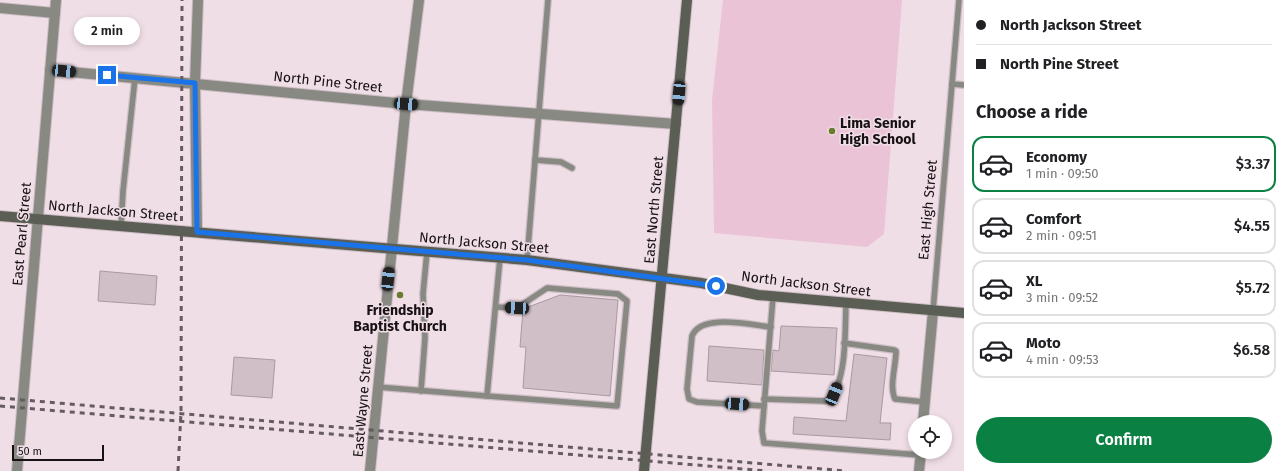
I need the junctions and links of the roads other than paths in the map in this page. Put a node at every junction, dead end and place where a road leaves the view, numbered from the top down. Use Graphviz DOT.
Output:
graph roads {
  1 [pos="56,0"];
  2 [pos="198,0"];
  3 [pos="419,0"];
  4 [pos="548,0"];
  5 [pos="687,0"];
  6 [pos="959,0"];
  7 [pos="0,8"];
  8 [pos="55,13"];
  9 [pos="50,70"];
  10 [pos="135,78"];
  11 [pos="195,83"];
  12 [pos="952,84"];
  13 [pos="964,85"];
  14 [pos="406,104"];
  15 [pos="539,113"];
  16 [pos="676,124"];
  17 [pos="535,160"];
  18 [pos="572,168"];
  19 [pos="0,216"];
  20 [pos="38,219"];
  21 [pos="121,226"];
  22 [pos="197,232"];
  23 [pos="392,249"];
  24 [pos="427,252"];
  25 [pos="500,258"];
  26 [pos="527,260"];
  27 [pos="662,278"];
  28 [pos="773,297"];
  29 [pos="846,304"];
  30 [pos="496,308"];
  31 [pos="933,311"];
  32 [pos="964,313"];
  33 [pos="770,327"];
  34 [pos="844,343"];
  35 [pos="378,387"];
  36 [pos="421,391"];
  37 [pos="486,396"];
  38 [pos="764,399"];
  39 [pos="925,402"];
  40 [pos="764,406"];
  41 [pos="924,415"];
  42 [pos="908,452"];
  43 [pos="920,459"];
  44 [pos="17,471"];
  45 [pos="370,471"];
  46 [pos="644,471"];
  47 [pos="919,471"];
  1 -- 8 [label="street, East Pearl Street"];
  2 -- 11 [label="street"];
  3 -- 14 [label="street, East Wayne Street"];
  4 -- 15 [label="lane"];
  5 -- 16 [label="main road, East North Street"];
  6 -- 12 [label="lane, East High Street"];
  7 -- 8 [label="street"];
  8 -- 9 [label="street, East Pearl Street"];
  9 -- 10 [label="street, North Pine Street"];
  9 -- 20 [label="street, East Pearl Street"];
  10 -- 11 [label="street, North Pine Street"];
  10 -- 21 [label="lane"];
  11 -- 14 [label="street, North Pine Street"];
  11 -- 22 [label="street"];
  12 -- 13 [label="lane"];
  12 -- 31 [label="lane, East High Street"];
  14 -- 15 [label="street, North Pine Street"];
  14 -- 23 [label="street, East Wayne Street"];
  15 -- 16 [label="street, North Pine Street"];
  15 -- 17 [label="lane"];
  16 -- 27 [label="main road, East North Street"];
  17 -- 18 [label="lane"];
  17 -- 26 [label="lane"];
  19 -- 20 [label="main road, North Jackson Street"];
  20 -- 21 [label="main road, North Jackson Street"];
  20 -- 44 [label="street, East Pearl Street"];
  21 -- 22 [label="main road, North Jackson Street"];
  22 -- 23 [label="main road, North Jackson Street"];
  23 -- 24 [label="main road, North Jackson Street"];
  23 -- 35 [label="street, East Wayne Street"];
  24 -- 25 [label="main road, North Jackson Street"];
  24 -- 36 [label="lane"];
  25 -- 26 [label="main road, North Jackson Street"];
  25 -- 30 [label="lane"];
  26 -- 27 [label="main road, North Jackson Street"];
  27 -- 28 [label="main road, North Jackson Street"];
  27 -- 46 [label="main road, East North Street"];
  28 -- 29 [label="main road, North Jackson Street"];
  28 -- 33 [label="lane"];
  29 -- 31 [label="main road, North Jackson Street"];
  29 -- 34 [label="lane"];
  30 -- 37 [label="lane"];
  30 -- 37 [label="lane"];
  31 -- 32 [label="main road, North Jackson Street"];
  31 -- 39 [label="street, East High Street"];
  33 -- 38 [label="lane"];
  33 -- 40 [label="lane"];
  34 -- 38 [label="lane"];
  34 -- 39 [label="lane"];
  35 -- 36 [label="lane"];
  35 -- 45 [label="street, East Wayne Street"];
  36 -- 37 [label="lane"];
  38 -- 40 [label="lane"];
  39 -- 41 [label="street, East High Street"];
  40 -- 42 [label="lane"];
  43 -- 47 [label="street"];
}
